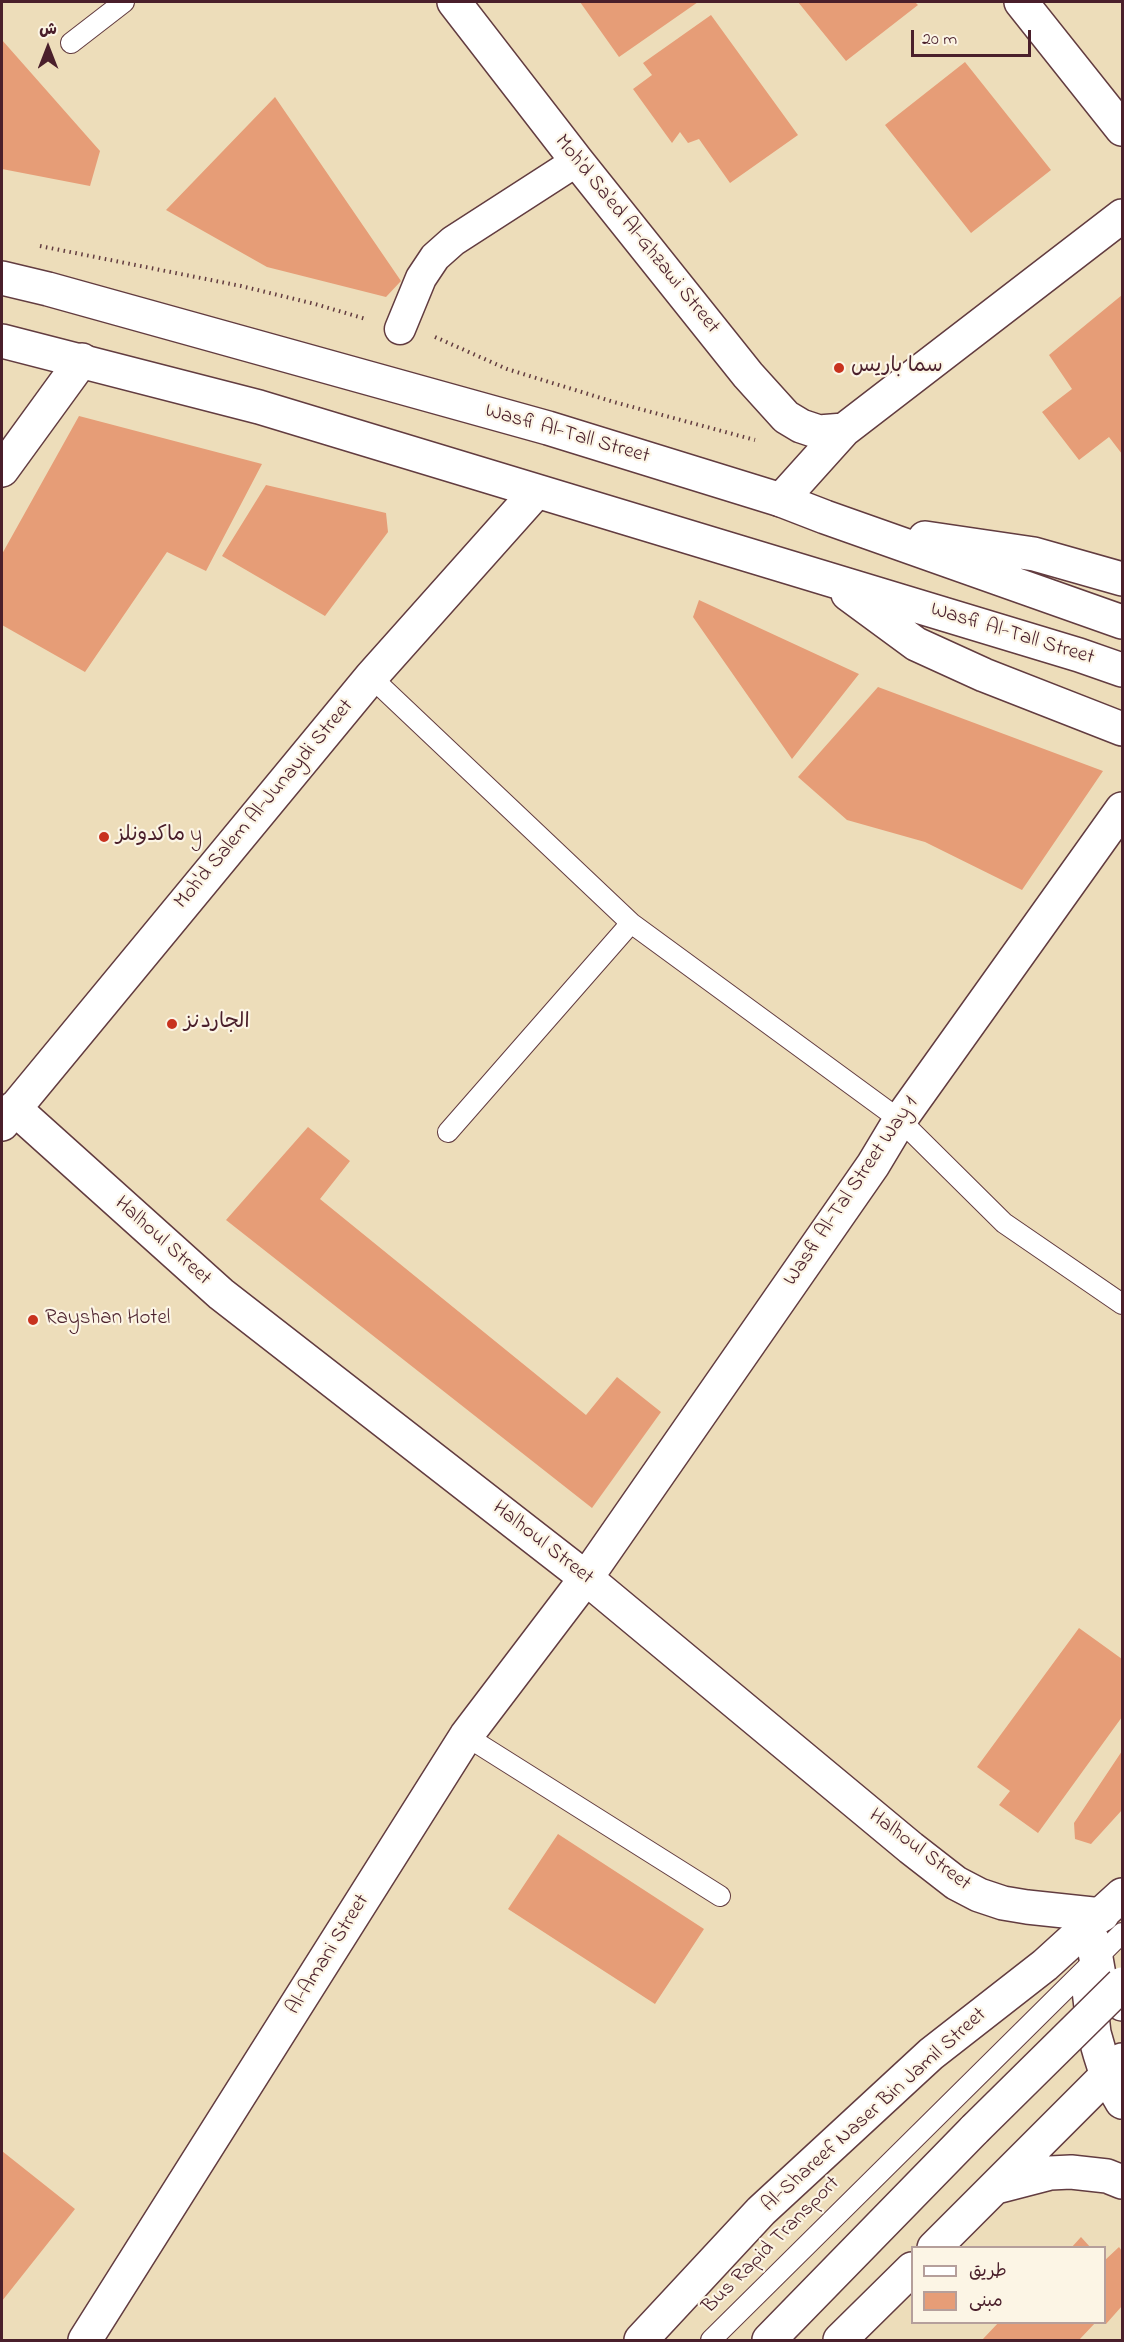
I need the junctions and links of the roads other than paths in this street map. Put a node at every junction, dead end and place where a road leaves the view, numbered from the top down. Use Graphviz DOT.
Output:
graph roads {
  1 [pos="124,2"];
  2 [pos="454,2"];
  3 [pos="1021,2"];
  4 [pos="70,43"];
  5 [pos="1122,129"];
  6 [pos="577,161"];
  7 [pos="1122,216"];
  8 [pos="2,278"];
  9 [pos="400,329"];
  10 [pos="2,341"];
  11 [pos="82,360"];
  12 [pos="844,430"];
  13 [pos="2,470"];
  14 [pos="536,492"];
  15 [pos="781,500"];
  16 [pos="866,531"];
  17 [pos="827,578"];
  18 [pos="1122,579"];
  19 [pos="1122,622"];
  20 [pos="1122,670"];
  21 [pos="371,677"];
  22 [pos="1122,729"];
  23 [pos="1122,809"];
  24 [pos="631,923"];
  25 [pos="8,1116"];
  26 [pos="900,1120"];
  27 [pos="448,1132"];
  28 [pos="1122,1304"];
  29 [pos="586,1578"];
  30 [pos="466,1737"];
  31 [pos="720,1896"];
  32 [pos="1104,1934"];
  33 [pos="1122,1984"];
  34 [pos="1122,2004"];
  35 [pos="1117,2079"];
  36 [pos="1122,2182"];
  37 [pos="996,2187"];
  38 [pos="935,2246"];
  39 [pos="911,2270"];
  40 [pos="85,2340"];
  41 [pos="641,2340"];
  42 [pos="711,2340"];
  43 [pos="769,2340"];
  44 [pos="840,2340"];
  1 -- 4 [label="lane"];
  2 -- 6 [label="main road, Moh'd Sa'ed Al-Ghzawi Street"];
  3 -- 5 [label="main road"];
  6 -- 9 [label="street"];
  6 -- 12 [label="main road, Moh'd Sa'ed Al-Ghzawi Street"];
  7 -- 12 [label="main road"];
  8 -- 15 [label="main road, Wasfi Al-Tall Street"];
  10 -- 11 [label="main road, Wasfi Al-Tall Street"];
  11 -- 13 [label="main road"];
  11 -- 14 [label="main road, Wasfi Al-Tall Street"];
  12 -- 15 [label="main road"];
  14 -- 17 [label="main road, Wasfi Al-Tall Street"];
  14 -- 21 [label="main road, Moh'd Salem Al-Junaydi Street"];
  15 -- 16 [label="main road, Wasfi Al-Tall Street"];
  16 -- 18 [label="main road"];
  16 -- 19 [label="main road, Wasfi Al-Tall Street"];
  17 -- 20 [label="main road, Wasfi Al-Tall Street"];
  17 -- 22 [label="main road"];
  21 -- 24 [label="lane"];
  21 -- 25 [label="main road, Moh'd Salem Al-Junaydi Street"];
  23 -- 26 [label="main road, Wasfi Al-Tal Street Way 1"];
  24 -- 26 [label="lane"];
  24 -- 27 [label="lane"];
  25 -- 29 [label="main road, Halhoul Street"];
  26 -- 28 [label="lane"];
  26 -- 29 [label="main road, Wasfi Al-Tal Street Way 1"];
  29 -- 30 [label="main road, Al-Amani Street"];
  29 -- 32 [label="main road, Halhoul Street"];
  30 -- 31 [label="lane"];
  30 -- 40 [label="main road, Al-Amani Street"];
  32 -- 34 [label="main road"];
  32 -- 35 [label="main road"];
  32 -- 41 [label="main road, Al-Shareef Naser Bin Jamil Street"];
  32 -- 42 [label="lane, Bus Rapid Transport"];
  33 -- 43 [label="main road, bridge"];
  35 -- 37 [label="main road"];
  36 -- 37 [label="main road"];
  37 -- 38 [label="main road"];
  39 -- 44 [label="main road"];
}
